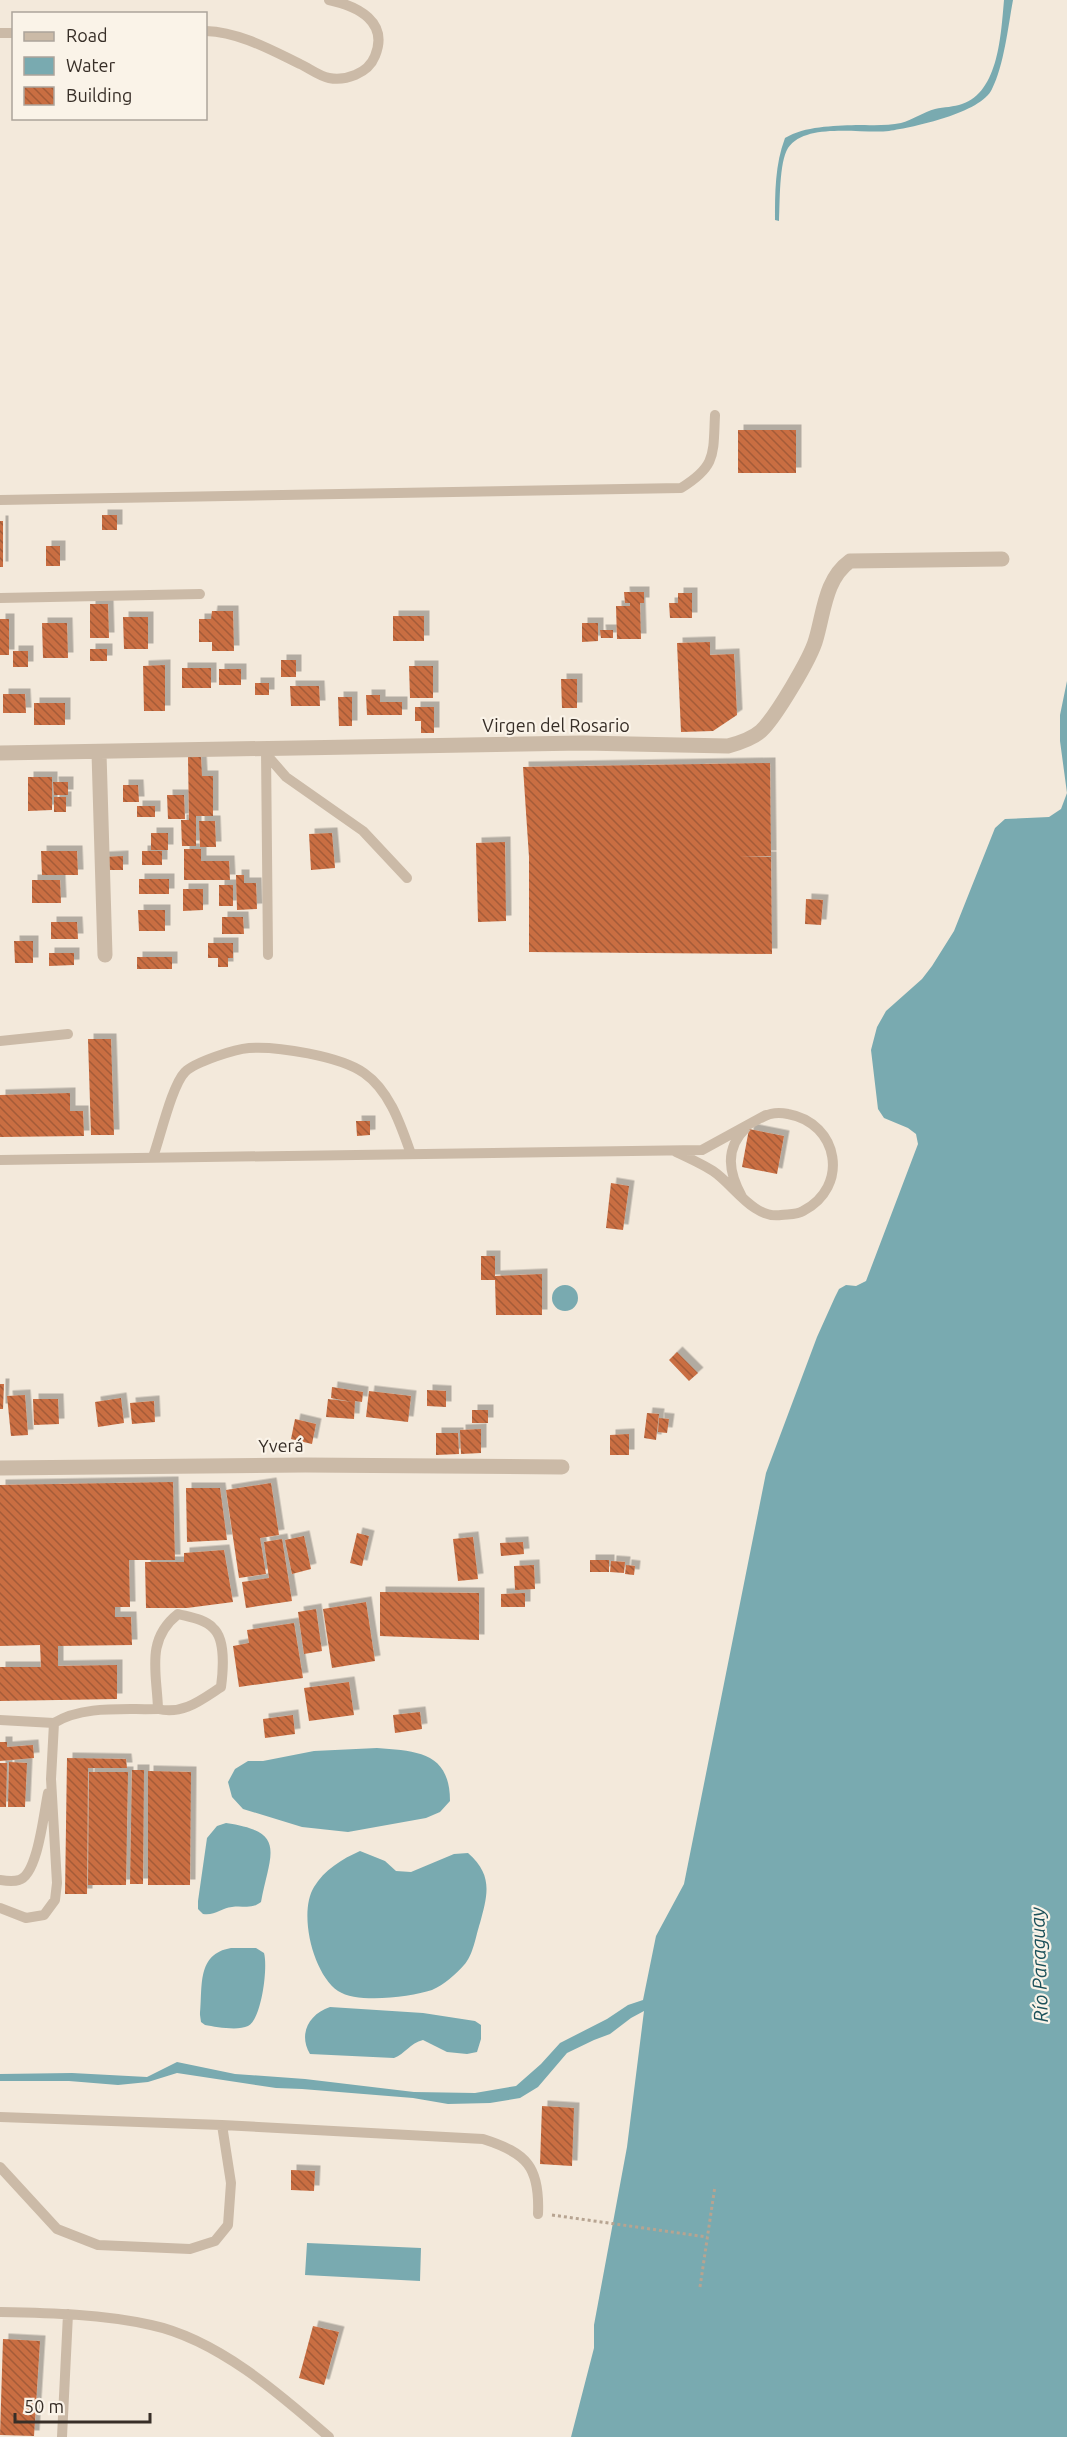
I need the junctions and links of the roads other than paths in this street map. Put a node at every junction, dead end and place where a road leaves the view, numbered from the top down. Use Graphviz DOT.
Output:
graph roads {
  1 [pos="328,0"];
  2 [pos="207,31"];
  3 [pos="715,415"];
  4 [pos="0,500"];
  5 [pos="1002,559"];
  6 [pos="200,594"];
  7 [pos="0,598"];
  8 [pos="266,752"];
  9 [pos="0,753"];
  10 [pos="99,753"];
  11 [pos="408,878"];
  12 [pos="105,955"];
  13 [pos="268,955"];
  14 [pos="68,1034"];
  15 [pos="0,1041"];
  16 [pos="766,1115"];
  17 [pos="674,1151"];
  18 [pos="411,1154"];
  19 [pos="153,1158"];
  20 [pos="0,1160"];
  21 [pos="742,1197"];
  22 [pos="562,1467"];
  23 [pos="0,1468"];
  24 [pos="158,1709"];
  25 [pos="0,1720"];
  26 [pos="54,1723"];
  27 [pos="51,1779"];
  28 [pos="0,1880"];
  29 [pos="0,1908"];
  30 [pos="0,2116"];
  31 [pos="222,2125"];
  32 [pos="0,2168"];
  33 [pos="538,2214"];
  34 [pos="0,2312"];
  35 [pos="68,2314"];
  36 [pos="325,2436"];
  37 [pos="62,2437"];
  1 -- 2 [label="lane"];
  3 -- 4 [label="lane"];
  5 -- 8 [label="street, Virgen del Rosario"];
  6 -- 7 [label="lane"];
  8 -- 10 [label="street, Virgen del Rosario"];
  8 -- 11 [label="lane"];
  8 -- 13 [label="lane"];
  9 -- 10 [label="street, Virgen del Rosario"];
  10 -- 12 [label="street"];
  14 -- 15 [label="lane"];
  16 -- 17 [label="lane"];
  16 -- 21 [label="lane"];
  16 -- 21 [label="lane"];
  17 -- 18 [label="lane"];
  17 -- 21 [label="lane"];
  18 -- 19 [label="lane"];
  18 -- 19 [label="lane"];
  19 -- 20 [label="lane"];
  22 -- 23 [label="street, Yverá"];
  24 -- 24 [label="lane"];
  24 -- 26 [label="lane"];
  25 -- 26 [label="lane"];
  26 -- 27 [label="lane"];
  27 -- 28 [label="lane"];
  27 -- 29 [label="lane"];
  30 -- 31 [label="lane"];
  31 -- 32 [label="lane"];
  31 -- 33 [label="lane"];
  34 -- 35 [label="lane"];
  35 -- 36 [label="lane"];
  35 -- 37 [label="lane"];
}
